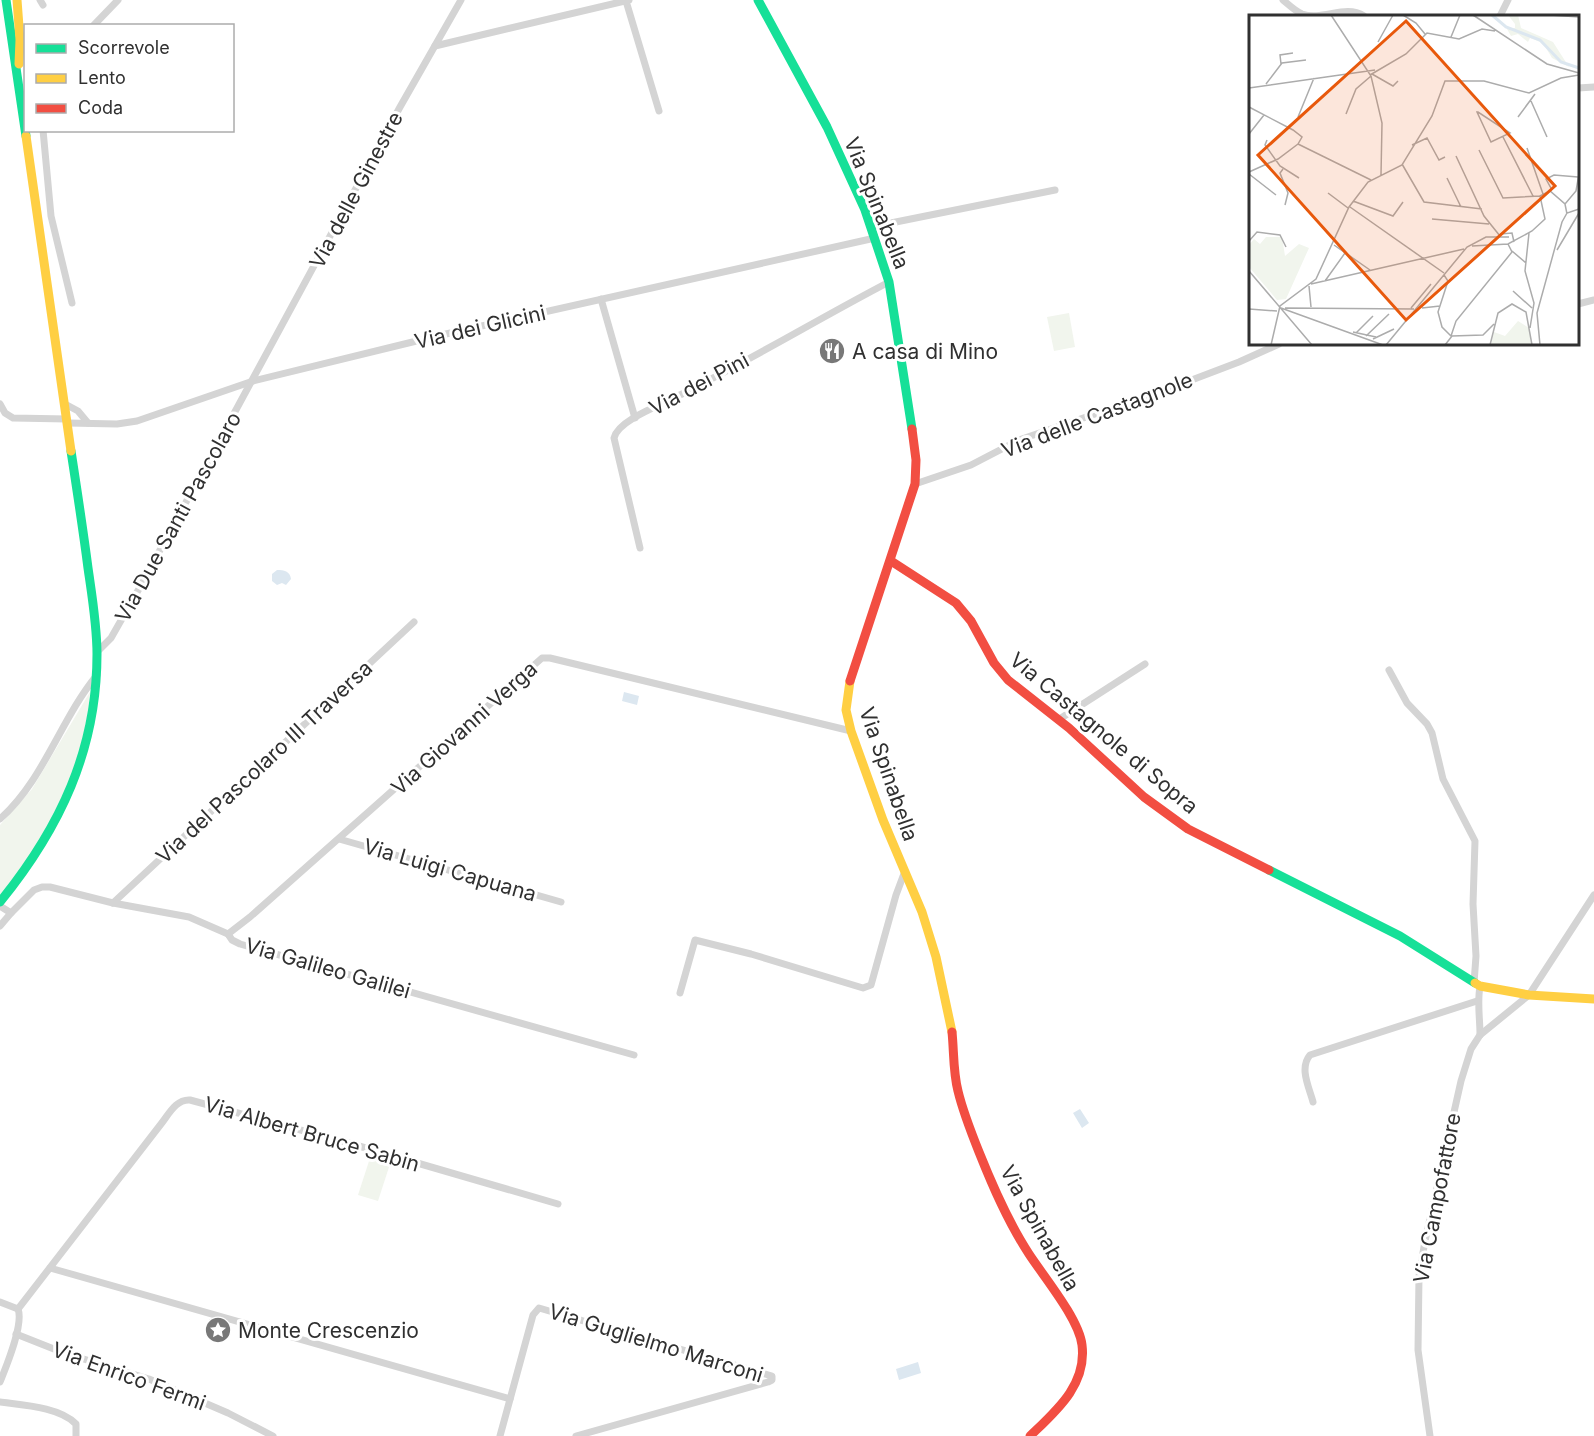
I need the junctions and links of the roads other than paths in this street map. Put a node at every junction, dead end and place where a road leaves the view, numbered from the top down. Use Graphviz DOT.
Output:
graph roads {
  1 [pos="6,0"];
  2 [pos="17,0"];
  3 [pos="118,0"];
  4 [pos="461,0"];
  5 [pos="627,0"];
  6 [pos="758,0"];
  7 [pos="1282,0"];
  8 [pos="1508,0"];
  9 [pos="1304,15"];
  10 [pos="1304,15"];
  11 [pos="1320,15"];
  12 [pos="1320,15"];
  13 [pos="1361,15"];
  14 [pos="1500,15"];
  15 [pos="95,24"];
  16 [pos="435,46"];
  17 [pos="1594,87"];
  18 [pos="21,88"];
  19 [pos="1579,88"];
  20 [pos="659,111"];
  21 [pos="24,112"];
  22 [pos="27,132"];
  23 [pos="43,132"];
  24 [pos="1055,190"];
  25 [pos="37,215"];
  26 [pos="51,216"];
  27 [pos="872,227"];
  28 [pos="875,238"];
  29 [pos="889,282"];
  30 [pos="601,299"];
  31 [pos="1594,300"];
  32 [pos="72,303"];
  33 [pos="1579,304"];
  34 [pos="1277,345"];
  35 [pos="253,381"];
  36 [pos="0,404"];
  37 [pos="65,404"];
  38 [pos="635,418"];
  39 [pos="67,421"];
  40 [pos="88,423"];
  41 [pos="915,484"];
  42 [pos="640,548"];
  43 [pos="891,561"];
  44 [pos="414,622"];
  45 [pos="98,651"];
  46 [pos="1145,664"];
  47 [pos="1389,670"];
  48 [pos="98,674"];
  49 [pos="1058,720"];
  50 [pos="851,731"];
  51 [pos="0,819"];
  52 [pos="339,839"];
  53 [pos="905,871"];
  54 [pos="1594,895"];
  55 [pos="561,902"];
  56 [pos="113,903"];
  57 [pos="0,904"];
  58 [pos="11,913"];
  59 [pos="0,926"];
  60 [pos="228,934"];
  61 [pos="1477,985"];
  62 [pos="680,993"];
  63 [pos="1529,994"];
  64 [pos="1594,999"];
  65 [pos="1477,1001"];
  66 [pos="1480,1035"];
  67 [pos="634,1055"];
  68 [pos="1313,1102"];
  69 [pos="558,1204"];
  70 [pos="50,1268"];
  71 [pos="0,1302"];
  72 [pos="18,1309"];
  73 [pos="16,1334"];
  74 [pos="0,1382"];
  75 [pos="510,1399"];
  76 [pos="0,1402"];
  77 [pos="76,1436"];
  78 [pos="273,1436"];
  79 [pos="500,1436"];
  80 [pos="576,1436"];
  81 [pos="1030,1436"];
  82 [pos="1430,1436"];
  1 -- 18 [label="street"];
  2 -- 18 [label="street"];
  3 -- 15 [label="street"];
  4 -- 16 [label="street, Via delle Ginestre"];
  5 -- 16 [label="street"];
  5 -- 20 [label="street"];
  6 -- 27 [label="street, Via Spinabella"];
  7 -- 10 [label="street"];
  8 -- 14 [label="street"];
  9 -- 12 [label="street"];
  11 -- 13 [label="street"];
  16 -- 35 [label="street, Via delle Ginestre"];
  17 -- 19 [label="street"];
  18 -- 21 [label="street"];
  22 -- 25 [label="street"];
  23 -- 26 [label="street"];
  24 -- 27 [label="street"];
  25 -- 26 [label="street"];
  25 -- 37 [label="street"];
  26 -- 32 [label="street"];
  27 -- 28 [label="street, Via Spinabella"];
  28 -- 29 [label="street, Via Spinabella"];
  28 -- 30 [label="street, Via dei Glicini"];
  29 -- 38 [label="street, Via dei Pini"];
  29 -- 41 [label="street, Via Spinabella"];
  30 -- 35 [label="street, Via dei Glicini"];
  30 -- 38 [label="street"];
  31 -- 33 [label="street"];
  34 -- 41 [label="street, Via delle Castagnole"];
  35 -- 40 [label="street, Via dei Glicini"];
  35 -- 45 [label="street, Via Due Santi Pascolaro"];
  36 -- 39 [label="street, Via dei Glicini"];
  37 -- 39 [label="street"];
  37 -- 40 [label="street"];
  38 -- 42 [label="street, Via dei Pini"];
  39 -- 40 [label="street, Via dei Glicini"];
  39 -- 45 [label="street"];
  41 -- 43 [label="street, Via Spinabella"];
  43 -- 49 [label="street, Via Castagnole di Sopra"];
  43 -- 50 [label="street, Via Spinabella"];
  44 -- 56 [label="street, Via del Pascolaro III Traversa"];
  45 -- 48 [label="street"];
  46 -- 49 [label="street"];
  47 -- 61 [label="street"];
  48 -- 51 [label="street"];
  48 -- 57 [label="street"];
  49 -- 61 [label="street, Via Castagnole di Sopra"];
  50 -- 52 [label="street, Via Giovanni Verga"];
  50 -- 53 [label="street, Via Spinabella"];
  52 -- 55 [label="street, Via Luigi Capuana"];
  52 -- 60 [label="street, Via Giovanni Verga"];
  53 -- 62 [label="street"];
  53 -- 81 [label="street, Via Spinabella"];
  54 -- 63 [label="street, Via Campofattore"];
  56 -- 58 [label="street, Via Galileo Galilei"];
  56 -- 60 [label="street, Via Galileo Galilei"];
  57 -- 58 [label="street"];
  58 -- 59 [label="street"];
  60 -- 67 [label="street, Via Galileo Galilei"];
  61 -- 63 [label="street"];
  61 -- 65 [label="street"];
  63 -- 64 [label="street"];
  63 -- 66 [label="street, Via Campofattore"];
  65 -- 66 [label="street"];
  65 -- 68 [label="street"];
  66 -- 82 [label="street, Via Campofattore"];
  69 -- 70 [label="street, Via Albert Bruce Sabin"];
  70 -- 72 [label="street, Via Albert Bruce Sabin"];
  70 -- 75 [label="street"];
  71 -- 72 [label="street"];
  72 -- 73 [label="street"];
  73 -- 74 [label="street"];
  73 -- 78 [label="street, Via Enrico Fermi"];
  75 -- 79 [label="street, Via Guglielmo Marconi"];
  75 -- 80 [label="street, Via Guglielmo Marconi"];
  76 -- 77 [label="street"];
}
